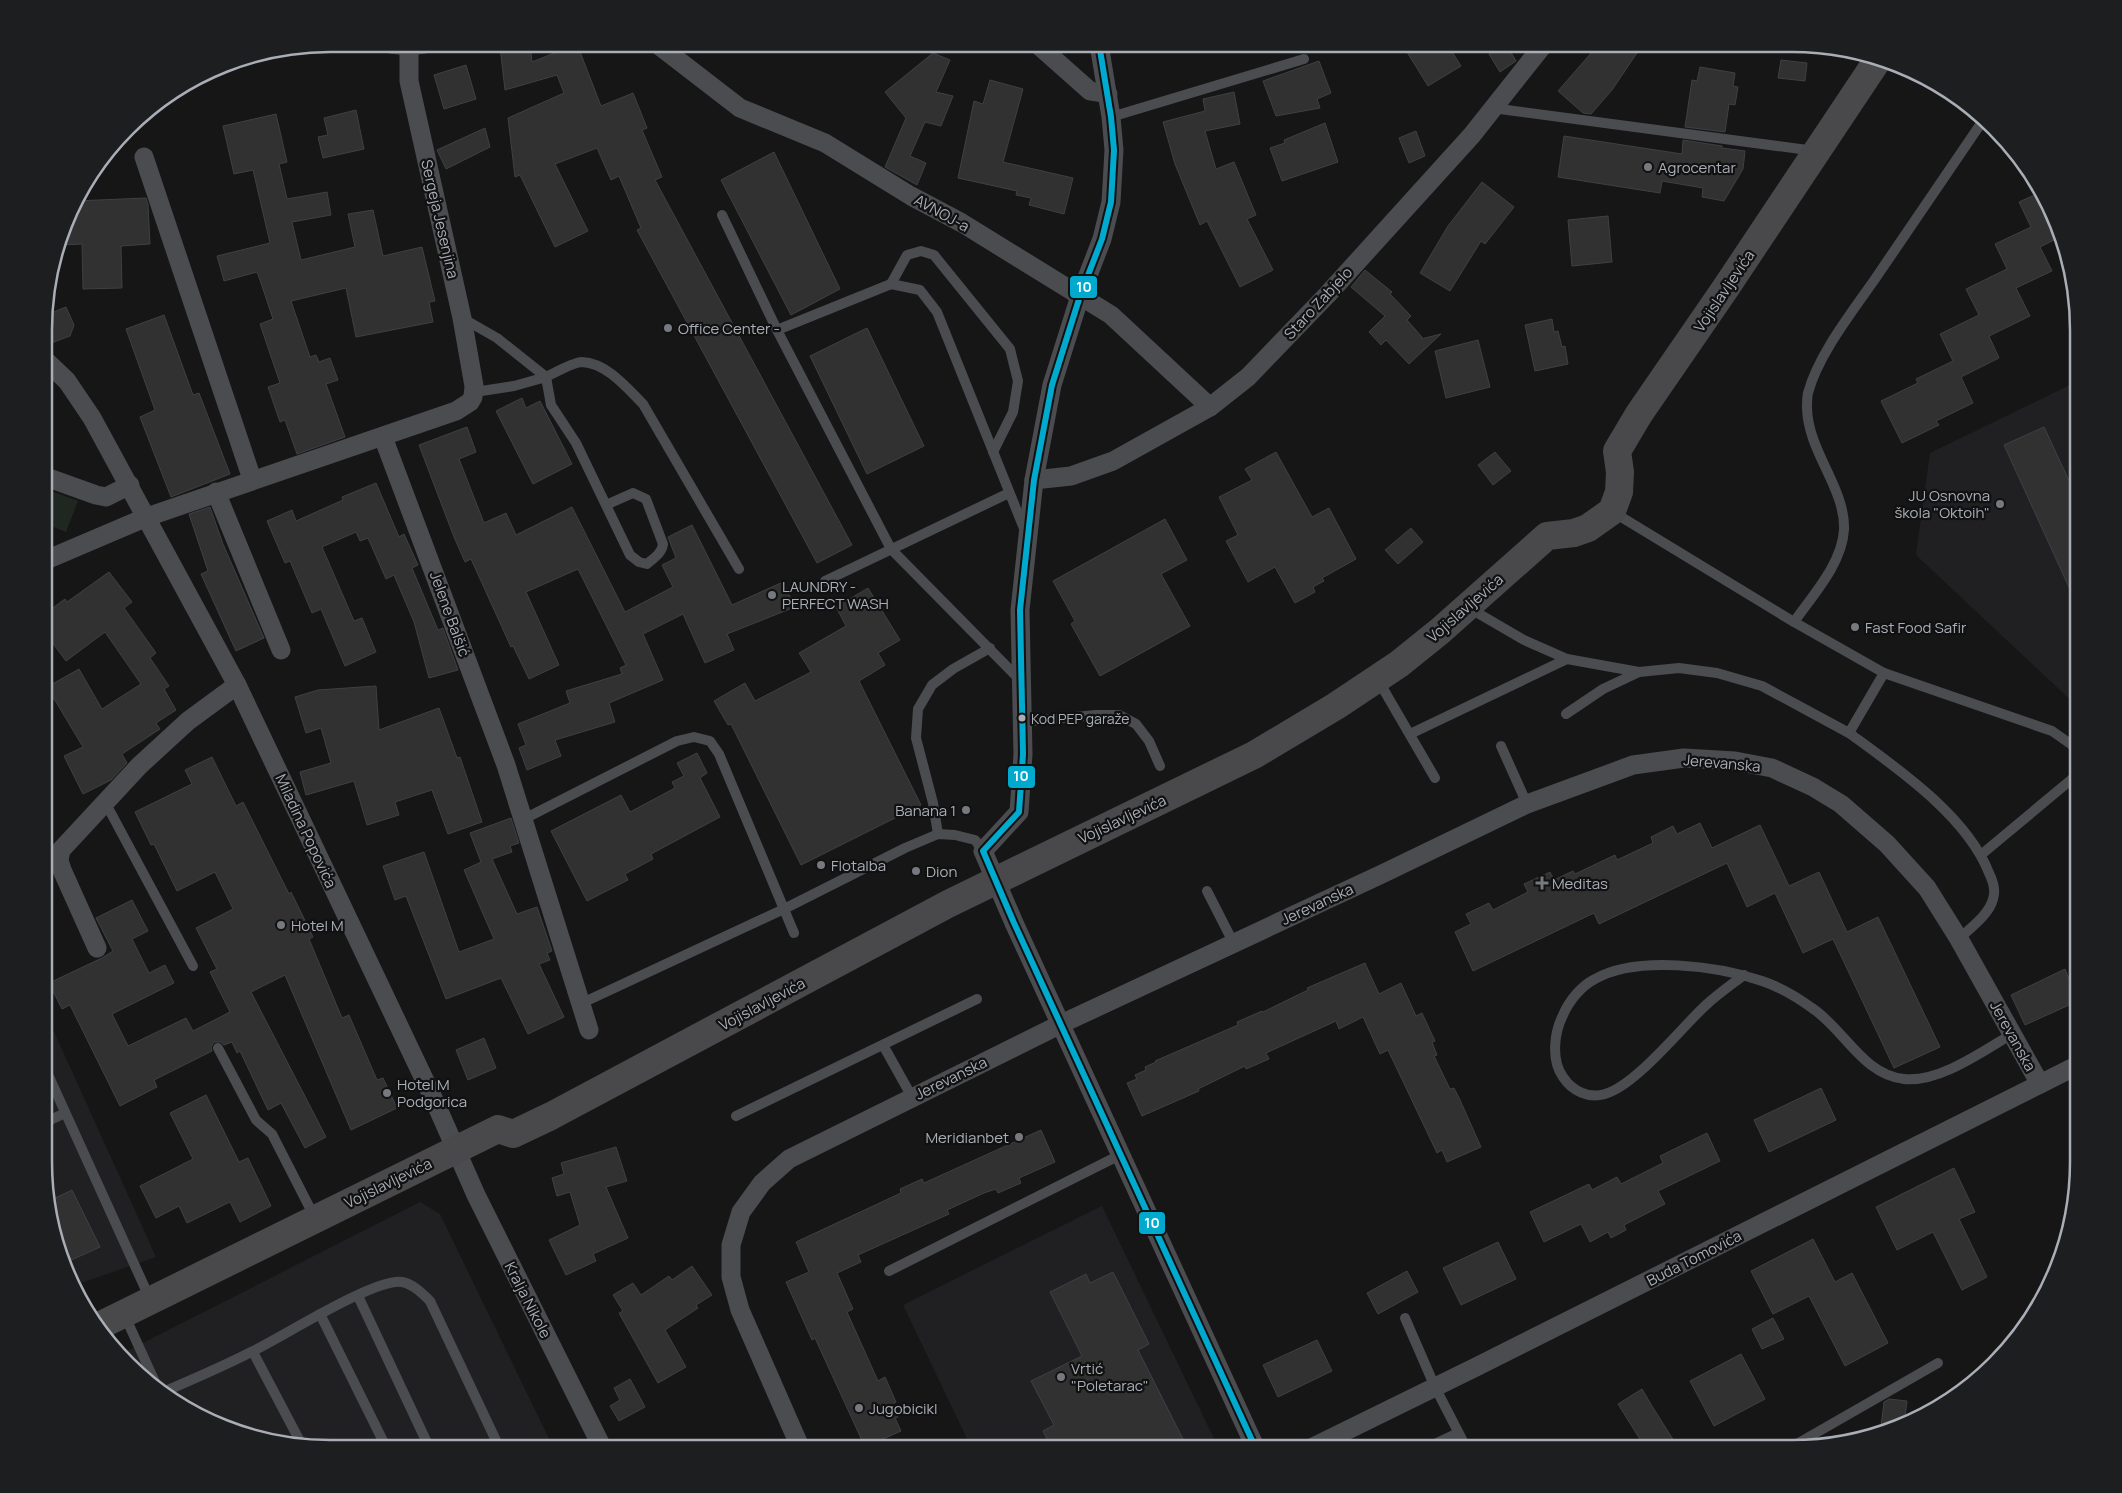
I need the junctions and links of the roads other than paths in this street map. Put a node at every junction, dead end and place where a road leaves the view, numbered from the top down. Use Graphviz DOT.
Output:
graph roads {
  1 [pos="415,52"];
  2 [pos="667,52"];
  3 [pos="1046,52"];
  4 [pos="1100,52"];
  5 [pos="1538,52"];
  6 [pos="1304,59"];
  7 [pos="1874,65"];
  8 [pos="1108,94"];
  9 [pos="1492,108"];
  10 [pos="1111,117"];
  11 [pos="1980,126"];
  12 [pos="1818,152"];
  13 [pos="144,157"];
  14 [pos="722,215"];
  15 [pos="891,284"];
  16 [pos="1080,296"];
  17 [pos="462,318"];
  18 [pos="777,330"];
  19 [pos="52,367"];
  20 [pos="546,376"];
  21 [pos="475,392"];
  22 [pos="1210,407"];
  23 [pos="384,437"];
  24 [pos="993,452"];
  25 [pos="52,479"];
  26 [pos="252,479"];
  27 [pos="1034,480"];
  28 [pos="130,486"];
  29 [pos="216,492"];
  30 [pos="1009,493"];
  31 [pos="606,505"];
  32 [pos="1612,511"];
  33 [pos="147,517"];
  34 [pos="1028,539"];
  35 [pos="891,549"];
  36 [pos="52,557"];
  37 [pos="739,569"];
  38 [pos="825,581"];
  39 [pos="1467,607"];
  40 [pos="1794,622"];
  41 [pos="990,648"];
  42 [pos="281,650"];
  43 [pos="1567,659"];
  44 [pos="1639,672"];
  45 [pos="1884,673"];
  46 [pos="1378,679"];
  47 [pos="1022,682"];
  48 [pos="236,685"];
  49 [pos="1566,714"];
  50 [pos="1022,722"];
  51 [pos="1849,733"];
  52 [pos="1410,734"];
  53 [pos="2070,744"];
  54 [pos="1501,746"];
  55 [pos="1160,766"];
  56 [pos="1435,778"];
  57 [pos="2070,781"];
  58 [pos="105,802"];
  59 [pos="1527,804"];
  60 [pos="524,819"];
  61 [pos="938,834"];
  62 [pos="983,851"];
  63 [pos="1982,854"];
  64 [pos="995,881"];
  65 [pos="1207,891"];
  66 [pos="784,909"];
  67 [pos="794,932"];
  68 [pos="1959,939"];
  69 [pos="1233,942"];
  70 [pos="97,948"];
  71 [pos="193,966"];
  72 [pos="1744,975"];
  73 [pos="977,999"];
  74 [pos="580,1004"];
  75 [pos="1060,1024"];
  76 [pos="589,1030"];
  77 [pos="2012,1034"];
  78 [pos="883,1045"];
  79 [pos="218,1048"];
  80 [pos="2070,1069"];
  81 [pos="52,1084"];
  82 [pos="2040,1084"];
  83 [pos="912,1097"];
  84 [pos="65,1113"];
  85 [pos="736,1116"];
  86 [pos="52,1119"];
  87 [pos="455,1150"];
  88 [pos="1120,1155"];
  89 [pos="315,1219"];
  90 [pos="889,1271"];
  91 [pos="358,1296"];
  92 [pos="151,1300"];
  93 [pos="123,1313"];
  94 [pos="320,1314"];
  95 [pos="98,1316"];
  96 [pos="1405,1318"];
  97 [pos="104,1323"];
  98 [pos="253,1352"];
  99 [pos="1938,1364"];
  100 [pos="153,1377"];
  101 [pos="1435,1387"];
  102 [pos="169,1389"];
  103 [pos="1458,1433"];
  104 [pos="299,1439"];
  105 [pos="383,1440"];
  106 [pos="426,1440"];
  107 [pos="492,1440"];
  108 [pos="599,1440"];
  109 [pos="797,1440"];
  110 [pos="1252,1440"];
  111 [pos="1333,1440"];
  112 [pos="1443,1440"];
  113 [pos="1462,1440"];
  114 [pos="1804,1440"];
  1 -- 17 [label="street, Sergeja Jesenjina"];
  2 -- 16 [label="street, AVNOJ-a"];
  3 -- 8 [label="street"];
  4 -- 8 [label="street"];
  5 -- 9 [label="street, Staro Zabjelo"];
  6 -- 10 [label="lane"];
  7 -- 12 [label="main road, Vojislavljevića"];
  8 -- 10 [label="street"];
  9 -- 12 [label="lane"];
  9 -- 22 [label="street, Staro Zabjelo"];
  10 -- 16 [label="street"];
  11 -- 40 [label="lane"];
  12 -- 32 [label="main road, Vojislavljevića"];
  13 -- 26 [label="street"];
  14 -- 18 [label="lane"];
  15 -- 18 [label="lane"];
  15 -- 24 [label="lane"];
  15 -- 24 [label="lane"];
  16 -- 22 [label="street, AVNOJ-a"];
  16 -- 27 [label="street"];
  17 -- 20 [label="lane"];
  17 -- 21 [label="street, Sergeja Jesenjina"];
  18 -- 35 [label="lane"];
  19 -- 28 [label="street, Miladina Popovića"];
  20 -- 21 [label="lane"];
  20 -- 31 [label="lane"];
  20 -- 37 [label="lane"];
  21 -- 23 [label="street"];
  22 -- 27 [label="street, Staro Zabjelo"];
  23 -- 26 [label="street"];
  23 -- 60 [label="street, Jelene Balšić"];
  24 -- 30 [label="lane"];
  25 -- 28 [label="street"];
  26 -- 29 [label="street"];
  27 -- 34 [label="street"];
  28 -- 33 [label="street, Miladina Popovića"];
  29 -- 33 [label="street"];
  29 -- 42 [label="street"];
  30 -- 34 [label="lane"];
  30 -- 35 [label="lane"];
  31 -- 31 [label="lane"];
  32 -- 39 [label="main road, Vojislavljevića"];
  32 -- 40 [label="lane"];
  33 -- 36 [label="street"];
  33 -- 48 [label="street, Miladina Popovića"];
  34 -- 47 [label="street"];
  35 -- 38 [label="lane"];
  35 -- 41 [label="lane"];
  39 -- 43 [label="lane"];
  39 -- 46 [label="main road, Vojislavljevića"];
  40 -- 45 [label="lane"];
  41 -- 47 [label="lane"];
  41 -- 61 [label="lane"];
  43 -- 44 [label="lane"];
  43 -- 52 [label="lane"];
  44 -- 49 [label="lane"];
  44 -- 51 [label="lane"];
  45 -- 51 [label="lane"];
  45 -- 53 [label="lane"];
  46 -- 52 [label="lane"];
  46 -- 64 [label="main road, Vojislavljevića"];
  47 -- 50 [label="street"];
  48 -- 58 [label="street"];
  48 -- 87 [label="street, Miladina Popovića"];
  50 -- 55 [label="lane"];
  50 -- 62 [label="street"];
  51 -- 63 [label="lane"];
  52 -- 56 [label="lane"];
  54 -- 59 [label="lane"];
  57 -- 63 [label="lane"];
  58 -- 70 [label="street"];
  58 -- 71 [label="lane"];
  59 -- 68 [label="street, Jerevanska"];
  59 -- 69 [label="street, Jerevanska"];
  60 -- 66 [label="lane"];
  60 -- 74 [label="street, Jelene Balšić"];
  61 -- 62 [label="lane"];
  61 -- 66 [label="lane"];
  62 -- 64 [label="street"];
  63 -- 68 [label="lane"];
  64 -- 75 [label="street"];
  64 -- 87 [label="main road, Vojislavljevića"];
  65 -- 69 [label="lane"];
  66 -- 67 [label="lane"];
  66 -- 74 [label="lane"];
  68 -- 77 [label="street, Jerevanska"];
  69 -- 75 [label="street, Jerevanska"];
  72 -- 72 [label="lane"];
  72 -- 77 [label="lane"];
  73 -- 78 [label="lane"];
  74 -- 76 [label="street, Jelene Balšić"];
  75 -- 83 [label="street, Jerevanska"];
  75 -- 88 [label="street"];
  77 -- 82 [label="street, Jerevanska"];
  78 -- 83 [label="lane"];
  78 -- 85 [label="lane"];
  79 -- 89 [label="lane"];
  80 -- 82 [label="street, Buda Tomovića"];
  81 -- 84 [label="lane"];
  82 -- 101 [label="street, Buda Tomovića"];
  83 -- 109 [label="street, Jerevanska"];
  84 -- 86 [label="lane"];
  84 -- 92 [label="lane"];
  87 -- 89 [label="main road, Vojislavljevića"];
  87 -- 108 [label="street, Kralja Nikole"];
  88 -- 90 [label="lane"];
  88 -- 110 [label="street"];
  89 -- 92 [label="main road, Vojislavljevića"];
  91 -- 94 [label="lane"];
  91 -- 106 [label="lane"];
  91 -- 107 [label="lane"];
  92 -- 93 [label="main road, Vojislavljevića"];
  93 -- 95 [label="main road, Vojislavljevića"];
  93 -- 97 [label="main road, Vojislavljevića"];
  93 -- 100 [label="lane"];
  94 -- 98 [label="lane"];
  94 -- 105 [label="lane"];
  96 -- 101 [label="lane"];
  98 -- 102 [label="lane"];
  98 -- 104 [label="lane"];
  99 -- 114 [label="lane"];
  101 -- 103 [label="lane"];
  101 -- 111 [label="street, Buda Tomovića"];
  103 -- 112 [label="lane"];
  103 -- 113 [label="lane"];
}
